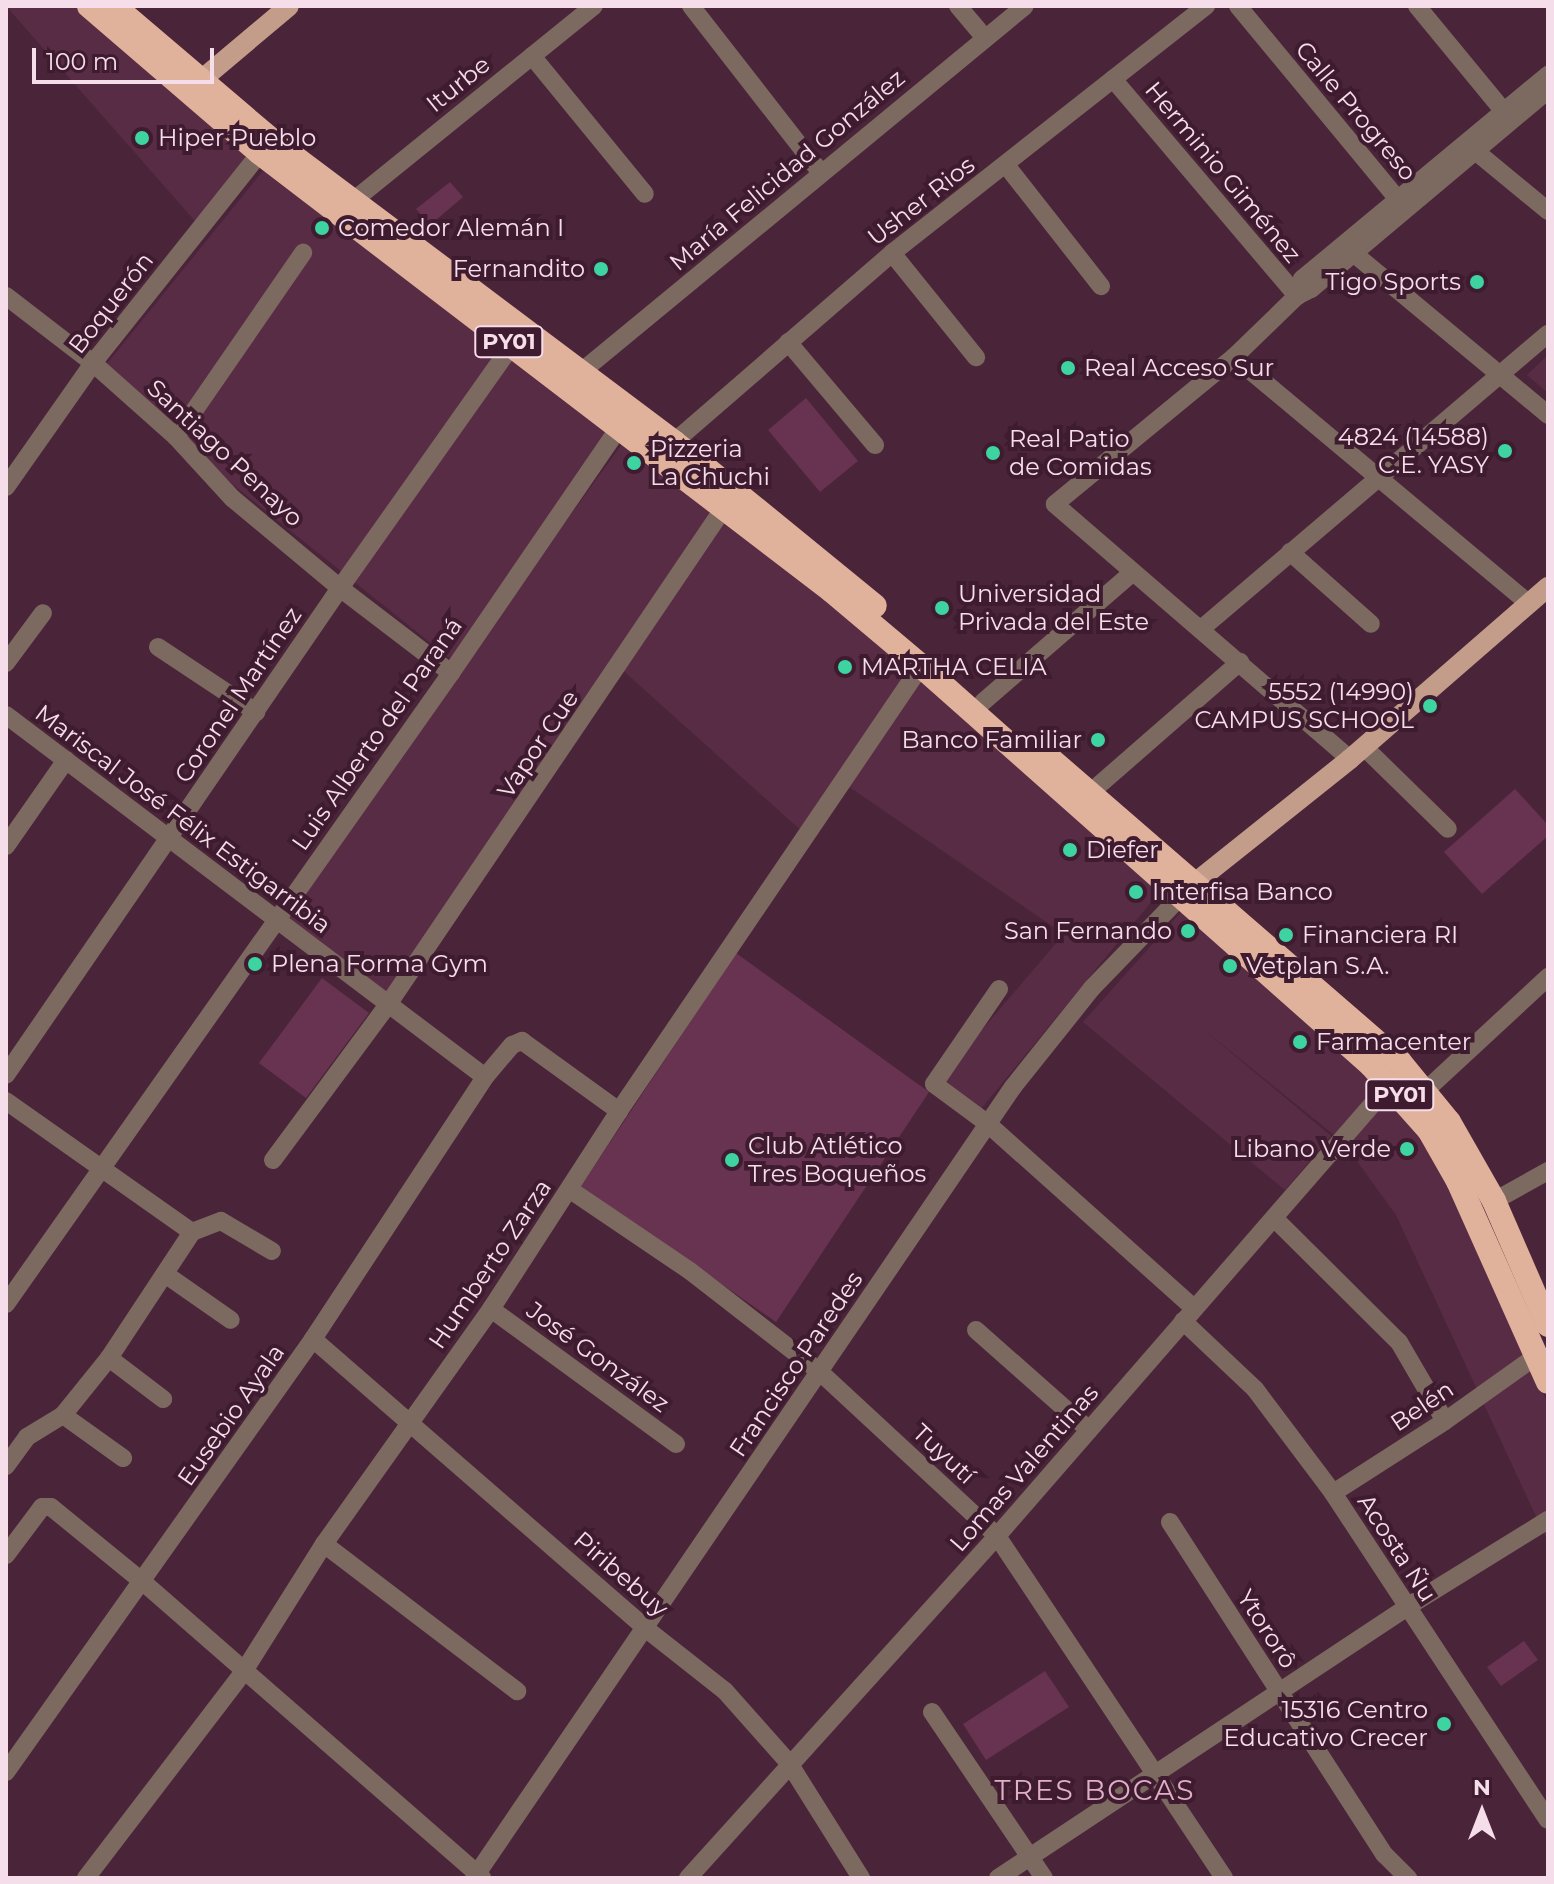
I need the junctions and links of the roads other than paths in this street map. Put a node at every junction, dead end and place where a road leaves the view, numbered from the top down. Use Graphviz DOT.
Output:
graph roads {
  1 [pos="89,6"];
  2 [pos="114,6"];
  3 [pos="289,6"];
  4 [pos="594,6"];
  5 [pos="691,6"];
  6 [pos="958,6"];
  7 [pos="1025,6"];
  8 [pos="1206,6"];
  9 [pos="1238,6"];
  10 [pos="1417,6"];
  11 [pos="985,38"];
  12 [pos="532,56"];
  13 [pos="1548,75"];
  14 [pos="1113,79"];
  15 [pos="194,87"];
  16 [pos="1548,90"];
  17 [pos="1508,116"];
  18 [pos="1471,147"];
  19 [pos="260,153"];
  20 [pos="1006,165"];
  21 [pos="821,173"];
  22 [pos="645,194"];
  23 [pos="353,201"];
  24 [pos="1403,205"];
  25 [pos="1548,211"];
  26 [pos="1349,249"];
  27 [pos="303,253"];
  28 [pos="892,253"];
  29 [pos="1101,286"];
  30 [pos="1299,294"];
  31 [pos="6,296"];
  32 [pos="1548,334"];
  33 [pos="788,342"];
  34 [pos="512,345"];
  35 [pos="976,357"];
  36 [pos="1234,357"];
  37 [pos="93,363"];
  38 [pos="581,372"];
  39 [pos="1501,375"];
  40 [pos="1548,415"];
  41 [pos="620,426"];
  42 [pos="176,437"];
  43 [pos="674,442"];
  44 [pos="875,445"];
  45 [pos="1381,479"];
  46 [pos="6,487"];
  47 [pos="725,506"];
  48 [pos="1290,552"];
  49 [pos="1133,572"];
  50 [pos="1548,587"];
  51 [pos="340,588"];
  52 [pos="1529,604"];
  53 [pos="43,613"];
  54 [pos="1371,624"];
  55 [pos="1201,629"];
  56 [pos="158,647"];
  57 [pos="1240,662"];
  58 [pos="6,663"];
  59 [pos="921,666"];
  60 [pos="451,673"];
  61 [pos="983,702"];
  62 [pos="256,712"];
  63 [pos="6,716"];
  64 [pos="1357,753"];
  65 [pos="66,760"];
  66 [pos="1091,792"];
  67 [pos="1448,829"];
  68 [pos="170,838"];
  69 [pos="6,846"];
  70 [pos="1188,889"];
  71 [pos="275,919"];
  72 [pos="1548,977"];
  73 [pos="999,989"];
  74 [pos="387,1006"];
  75 [pos="6,1075"];
  76 [pos="485,1077"];
  77 [pos="1390,1084"];
  78 [pos="1425,1091"];
  79 [pos="6,1101"];
  80 [pos="619,1111"];
  81 [pos="988,1124"];
  82 [pos="273,1160"];
  83 [pos="102,1167"];
  84 [pos="1548,1171"];
  85 [pos="569,1189"];
  86 [pos="1494,1201"];
  87 [pos="1274,1218"];
  88 [pos="192,1232"];
  89 [pos="272,1251"];
  90 [pos="165,1274"];
  91 [pos="6,1304"];
  92 [pos="491,1309"];
  93 [pos="1188,1315"];
  94 [pos="231,1320"];
  95 [pos="1548,1325"];
  96 [pos="976,1330"];
  97 [pos="313,1339"];
  98 [pos="1536,1356"];
  99 [pos="109,1358"];
  100 [pos="820,1372"];
  101 [pos="1548,1382"];
  102 [pos="163,1399"];
  103 [pos="63,1415"];
  104 [pos="1445,1421"];
  105 [pos="410,1424"];
  106 [pos="1089,1430"];
  107 [pos="676,1444"];
  108 [pos="123,1458"];
  109 [pos="6,1466"];
  110 [pos="1333,1493"];
  111 [pos="1548,1520"];
  112 [pos="1170,1522"];
  113 [pos="997,1536"];
  114 [pos="324,1544"];
  115 [pos="6,1555"];
  116 [pos="143,1582"];
  117 [pos="1407,1607"];
  118 [pos="645,1628"];
  119 [pos="244,1671"];
  120 [pos="517,1691"];
  121 [pos="1280,1693"];
  122 [pos="932,1712"];
  123 [pos="789,1763"];
  124 [pos="6,1772"];
  125 [pos="1155,1775"];
  126 [pos="1548,1820"];
  127 [pos="1030,1857"];
  128 [pos="477,1877"];
  129 [pos="86,1878"];
  130 [pos="688,1878"];
  131 [pos="861,1878"];
  132 [pos="998,1878"];
  133 [pos="1044,1878"];
  134 [pos="1224,1878"];
  135 [pos="1408,1878"];
  1 -- 15 [label="highway, PY01"];
  2 -- 15 [label="highway, PY01"];
  3 -- 15 [label="main road"];
  4 -- 12 [label="street, Iturbe"];
  5 -- 21 [label="street"];
  6 -- 11 [label="street"];
  7 -- 11 [label="street, María Felicidad González"];
  8 -- 14 [label="street, Usher Rios"];
  9 -- 24 [label="street, Calle Progreso"];
  10 -- 17 [label="street"];
  11 -- 21 [label="street, María Felicidad González"];
  12 -- 22 [label="street"];
  12 -- 23 [label="street, Iturbe"];
  13 -- 17 [label="street"];
  14 -- 20 [label="street, Usher Rios"];
  14 -- 30 [label="street, Herminio Giménez"];
  15 -- 19 [label="highway, PY01"];
  15 -- 23 [label="highway, PY01"];
  16 -- 17 [label="street"];
  17 -- 18 [label="street"];
  18 -- 24 [label="street"];
  18 -- 25 [label="street"];
  19 -- 34 [label="highway, PY01"];
  19 -- 37 [label="street, Boquerón"];
  20 -- 28 [label="street, Usher Rios"];
  20 -- 29 [label="street"];
  21 -- 38 [label="street, María Felicidad González"];
  23 -- 38 [label="highway, PY01"];
  24 -- 26 [label="street"];
  26 -- 30 [label="street"];
  26 -- 39 [label="street"];
  27 -- 42 [label="street"];
  28 -- 33 [label="street, Usher Rios"];
  28 -- 35 [label="street"];
  30 -- 36 [label="street"];
  31 -- 37 [label="street, Santiago Penayo"];
  32 -- 39 [label="street"];
  33 -- 43 [label="street, Usher Rios"];
  33 -- 44 [label="street"];
  34 -- 41 [label="highway, PY01"];
  34 -- 51 [label="street, Coronel Martínez"];
  36 -- 45 [label="street"];
  36 -- 49 [label="street"];
  37 -- 42 [label="street, Santiago Penayo"];
  37 -- 46 [label="street, Boquerón"];
  38 -- 43 [label="highway, PY01"];
  39 -- 40 [label="street"];
  39 -- 45 [label="street"];
  41 -- 47 [label="highway, PY01"];
  41 -- 60 [label="street, Luis Alberto del Paraná"];
  42 -- 51 [label="street, Santiago Penayo"];
  43 -- 61 [label="highway, PY01"];
  45 -- 48 [label="street"];
  45 -- 52 [label="street"];
  47 -- 59 [label="highway, PY01"];
  47 -- 74 [label="street, Vapor Cue"];
  48 -- 54 [label="street"];
  48 -- 55 [label="street"];
  49 -- 55 [label="street"];
  49 -- 61 [label="street"];
  50 -- 52 [label="main road"];
  51 -- 60 [label="street, Santiago Penayo"];
  51 -- 62 [label="street, Coronel Martínez"];
  52 -- 64 [label="main road"];
  53 -- 58 [label="street"];
  55 -- 57 [label="street"];
  56 -- 62 [label="street"];
  57 -- 64 [label="street"];
  57 -- 66 [label="street"];
  59 -- 70 [label="highway, PY01"];
  59 -- 80 [label="street, Humberto Zarza"];
  60 -- 71 [label="street, Luis Alberto del Paraná"];
  61 -- 66 [label="highway, PY01"];
  62 -- 68 [label="street, Coronel Martínez"];
  63 -- 65 [label="street, Mariscal José Félix Estigarribia"];
  64 -- 67 [label="street"];
  64 -- 70 [label="main road"];
  65 -- 68 [label="street, Mariscal José Félix Estigarribia"];
  65 -- 69 [label="street"];
  66 -- 70 [label="highway, PY01"];
  68 -- 71 [label="street, Mariscal José Félix Estigarribia"];
  68 -- 75 [label="street, Coronel Martínez"];
  70 -- 77 [label="highway, PY01"];
  70 -- 78 [label="highway, PY01"];
  70 -- 81 [label="street, Francisco Paredes"];
  71 -- 74 [label="street, Mariscal José Félix Estigarribia"];
  71 -- 83 [label="street, Luis Alberto del Paraná"];
  72 -- 78 [label="street"];
  73 -- 81 [label="street, Acosta Ñu"];
  74 -- 76 [label="street, Mariscal José Félix Estigarribia"];
  74 -- 82 [label="street, Vapor Cue"];
  76 -- 80 [label="street"];
  76 -- 97 [label="street, Eusebio Ayala"];
  77 -- 87 [label="street, Lomas Valentinas"];
  77 -- 98 [label="highway, PY01"];
  78 -- 86 [label="highway, PY01"];
  79 -- 83 [label="street"];
  80 -- 85 [label="street, Humberto Zarza"];
  81 -- 93 [label="street, Acosta Ñu"];
  81 -- 100 [label="street, Francisco Paredes"];
  83 -- 88 [label="street"];
  83 -- 91 [label="street, Luis Alberto del Paraná"];
  84 -- 86 [label="street"];
  85 -- 92 [label="street, Humberto Zarza"];
  85 -- 100 [label="street, Tuyutí"];
  86 -- 95 [label="highway, PY01"];
  87 -- 93 [label="street, Lomas Valentinas"];
  87 -- 104 [label="street"];
  88 -- 89 [label="street"];
  88 -- 90 [label="street"];
  90 -- 94 [label="street"];
  90 -- 99 [label="street"];
  92 -- 105 [label="street, Humberto Zarza"];
  92 -- 107 [label="street, José González"];
  93 -- 106 [label="street, Lomas Valentinas"];
  93 -- 110 [label="street, Acosta Ñu"];
  96 -- 106 [label="street"];
  97 -- 105 [label="street, Piribebuy"];
  97 -- 116 [label="street, Eusebio Ayala"];
  98 -- 101 [label="highway, PY01"];
  98 -- 104 [label="street, Belén"];
  99 -- 102 [label="street"];
  99 -- 103 [label="street"];
  100 -- 113 [label="street, Tuyutí"];
  100 -- 118 [label="street, Francisco Paredes"];
  103 -- 108 [label="street"];
  103 -- 109 [label="street"];
  104 -- 110 [label="street, Belén"];
  105 -- 114 [label="street, Humberto Zarza"];
  105 -- 118 [label="street, Piribebuy"];
  106 -- 113 [label="street, Lomas Valentinas"];
  110 -- 117 [label="street, Acosta Ñu"];
  111 -- 117 [label="street"];
  112 -- 121 [label="street, Ytororô"];
  113 -- 123 [label="street, Lomas Valentinas"];
  113 -- 125 [label="street, Tuyutí"];
  114 -- 119 [label="street, Humberto Zarza"];
  114 -- 120 [label="street"];
  115 -- 116 [label="street"];
  116 -- 119 [label="street"];
  116 -- 124 [label="street, Eusebio Ayala"];
  117 -- 121 [label="street"];
  117 -- 126 [label="street, Acosta Ñu"];
  118 -- 123 [label="street, Piribebuy"];
  118 -- 128 [label="street, Francisco Paredes"];
  119 -- 128 [label="street"];
  119 -- 129 [label="street, Humberto Zarza"];
  121 -- 125 [label="street"];
  121 -- 135 [label="street, Ytororô"];
  122 -- 127 [label="street"];
  123 -- 130 [label="street, Lomas Valentinas"];
  123 -- 131 [label="street, Piribebuy"];
  125 -- 127 [label="street"];
  125 -- 134 [label="street, Tuyutí"];
  127 -- 132 [label="street"];
  127 -- 133 [label="street"];
}
